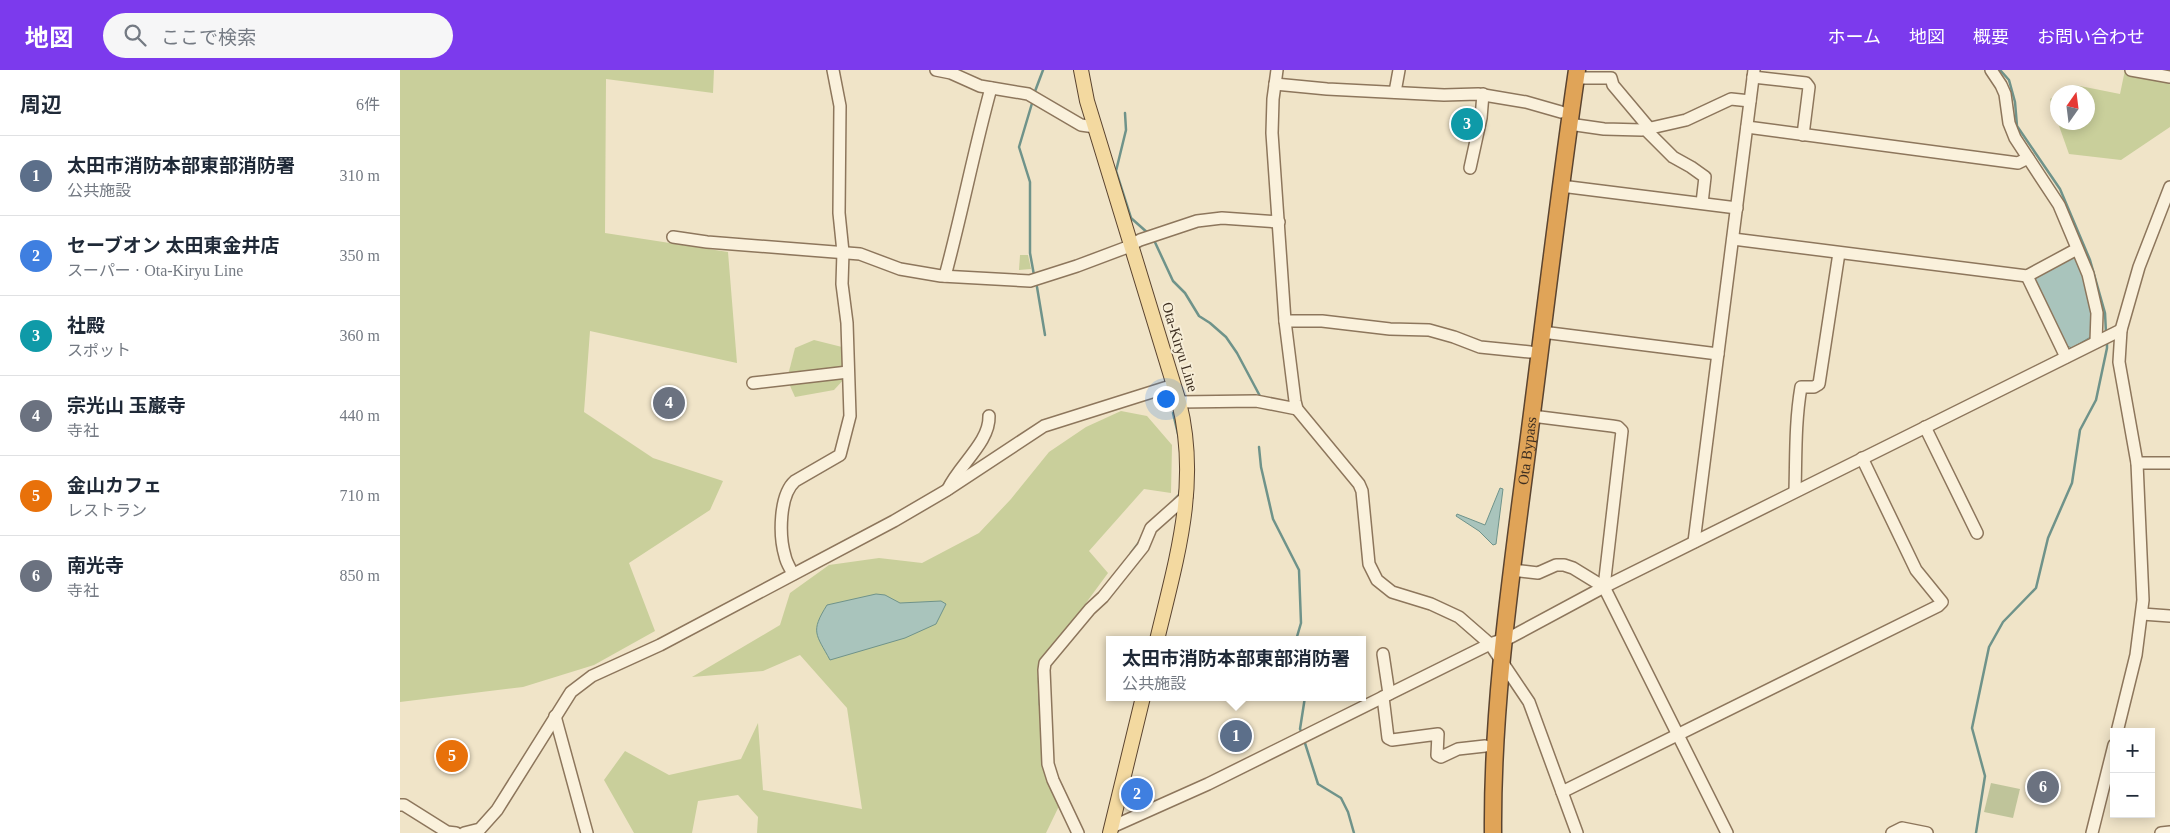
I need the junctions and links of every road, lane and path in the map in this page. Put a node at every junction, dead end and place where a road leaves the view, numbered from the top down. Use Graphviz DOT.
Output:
graph roads {
  1 [pos="833,70"];
  2 [pos="936,70"];
  3 [pos="975,70"];
  4 [pos="1081,70"];
  5 [pos="1278,70"];
  6 [pos="1399,70"];
  7 [pos="1991,70"];
  8 [pos="2131,70"];
  9 [pos="1573,73"];
  10 [pos="1753,73"];
  11 [pos="2170,78"];
  12 [pos="971,82"];
  13 [pos="1275,84"];
  14 [pos="991,88"];
  15 [pos="1395,92"];
  16 [pos="1482,94"];
  17 [pos="1750,101"];
  18 [pos="1565,118"];
  19 [pos="1094,127"];
  20 [pos="1747,127"];
  21 [pos="1648,129"];
  22 [pos="1803,136"];
  23 [pos="2028,158"];
  24 [pos="1470,168"];
  25 [pos="1561,186"];
  26 [pos="2170,187"];
  27 [pos="1702,204"];
  28 [pos="1737,208"];
  29 [pos="1279,222"];
  30 [pos="673,237"];
  31 [pos="1733,239"];
  32 [pos="1131,244"];
  33 [pos="2077,249"];
  34 [pos="843,252"];
  35 [pos="1839,253"];
  36 [pos="945,276"];
  37 [pos="2027,276"];
  38 [pos="1285,322"];
  39 [pos="2121,330"];
  40 [pos="1542,332"];
  41 [pos="2103,339"];
  42 [pos="1530,352"];
  43 [pos="1718,354"];
  44 [pos="2066,357"];
  45 [pos="848,372"];
  46 [pos="752,383"];
  47 [pos="1174,385"];
  48 [pos="1179,402"];
  49 [pos="1297,409"];
  50 [pos="989,416"];
  51 [pos="1532,416"];
  52 [pos="1925,427"];
  53 [pos="1862,458"];
  54 [pos="2137,463"];
  55 [pos="2170,463"];
  56 [pos="947,490"];
  57 [pos="1795,491"];
  58 [pos="1187,496"];
  59 [pos="1977,533"];
  60 [pos="1694,542"];
  61 [pos="1512,570"];
  62 [pos="793,574"];
  63 [pos="1604,587"];
  64 [pos="2142,614"];
  65 [pos="2170,616"];
  66 [pos="1158,636"];
  67 [pos="1497,648"];
  68 [pos="1384,654"];
  69 [pos="1386,695"];
  70 [pos="1366,700"];
  71 [pos="1142,701"];
  72 [pos="1360,702"];
  73 [pos="555,716"];
  74 [pos="2118,728"];
  75 [pos="1678,735"];
  76 [pos="1485,746"];
  77 [pos="2110,761"];
  78 [pos="1562,792"];
  79 [pos="400,805"];
  80 [pos="1112,830"];
  81 [pos="2170,832"];
  82 [pos="456,833"];
  83 [pos="464,833"];
  84 [pos="587,833"];
  85 [pos="1078,833"];
  86 [pos="1483,833"];
  87 [pos="1493,833"];
  88 [pos="1577,833"];
  89 [pos="1727,833"];
  90 [pos="1892,833"];
  91 [pos="1927,833"];
  92 [pos="2092,833"];
  93 [pos="2161,833"];
  1 -- 34 [label="street"];
  2 -- 12 [label="street"];
  3 -- 12 [label="street"];
  4 -- 19 [label="main road, Ota-Kiryu Line"];
  5 -- 13 [label="street"];
  6 -- 15 [label="street"];
  7 -- 23 [label="street"];
  8 -- 11 [label="street"];
  9 -- 18 [label="highway, Ota Bypass"];
  9 -- 21 [label="street"];
  10 -- 17 [label="street"];
  10 -- 22 [label="street"];
  12 -- 14 [label="street"];
  13 -- 15 [label="street"];
  13 -- 29 [label="street"];
  14 -- 19 [label="street"];
  14 -- 36 [label="street"];
  15 -- 16 [label="street"];
  16 -- 18 [label="street"];
  16 -- 24 [label="street"];
  17 -- 20 [label="street"];
  17 -- 21 [label="street"];
  18 -- 21 [label="street"];
  18 -- 25 [label="highway, Ota Bypass"];
  18 -- 42 [label="highway, Ota Bypass"];
  19 -- 32 [label="main road, Ota-Kiryu Line"];
  20 -- 22 [label="street"];
  20 -- 28 [label="street"];
  21 -- 27 [label="street"];
  22 -- 23 [label="street"];
  23 -- 33 [label="street"];
  25 -- 27 [label="street"];
  25 -- 40 [label="highway, Ota Bypass"];
  26 -- 39 [label="street"];
  27 -- 28 [label="street"];
  28 -- 31 [label="street"];
  29 -- 32 [label="street"];
  29 -- 38 [label="street"];
  30 -- 34 [label="street"];
  31 -- 35 [label="street"];
  31 -- 43 [label="street"];
  32 -- 36 [label="street"];
  32 -- 47 [label="main road, Ota-Kiryu Line"];
  33 -- 37 [label="street"];
  33 -- 41 [label="street"];
  34 -- 36 [label="street"];
  34 -- 45 [label="street"];
  35 -- 37 [label="street"];
  35 -- 57 [label="street"];
  37 -- 44 [label="street"];
  38 -- 42 [label="street"];
  38 -- 49 [label="street"];
  39 -- 41 [label="street"];
  39 -- 54 [label="street"];
  40 -- 43 [label="street"];
  40 -- 51 [label="highway, Ota Bypass"];
  41 -- 44 [label="street"];
  42 -- 67 [label="highway, Ota Bypass"];
  43 -- 60 [label="street"];
  44 -- 52 [label="street"];
  45 -- 46 [label="street"];
  45 -- 62 [label="street"];
  47 -- 48 [label="main road, Ota-Kiryu Line"];
  47 -- 56 [label="street"];
  48 -- 49 [label="street"];
  48 -- 58 [label="main road, Ota-Kiryu Line"];
  49 -- 67 [label="street"];
  50 -- 56 [label="street"];
  51 -- 61 [label="highway, Ota Bypass"];
  51 -- 63 [label="street"];
  52 -- 53 [label="street"];
  52 -- 59 [label="street"];
  53 -- 57 [label="street"];
  53 -- 75 [label="street"];
  54 -- 55 [label="street"];
  54 -- 64 [label="street"];
  56 -- 62 [label="street"];
  57 -- 60 [label="street"];
  58 -- 66 [label="main road, Ota-Kiryu Line"];
  58 -- 85 [label="street"];
  60 -- 63 [label="street"];
  61 -- 63 [label="street"];
  61 -- 67 [label="highway, Ota Bypass"];
  62 -- 73 [label="street"];
  63 -- 67 [label="street"];
  63 -- 75 [label="street"];
  64 -- 65 [label="street"];
  64 -- 74 [label="street"];
  67 -- 69 [label="street"];
  67 -- 76 [label="highway, Ota Bypass"];
  67 -- 78 [label="street"];
  67 -- 87 [label="highway, Ota Bypass"];
  68 -- 69 [label="street"];
  69 -- 70 [label="street"];
  69 -- 76 [label="street"];
  71 -- 80 [label="main road"];
  72 -- 80 [label="street"];
  73 -- 83 [label="street"];
  73 -- 84 [label="street"];
  75 -- 78 [label="street"];
  75 -- 89 [label="street"];
  76 -- 86 [label="highway, Ota Bypass"];
  77 -- 92 [label="street"];
  78 -- 88 [label="street"];
  79 -- 82 [label="street"];
  81 -- 93 [label="street"];
  90 -- 91 [label="street"];
}
